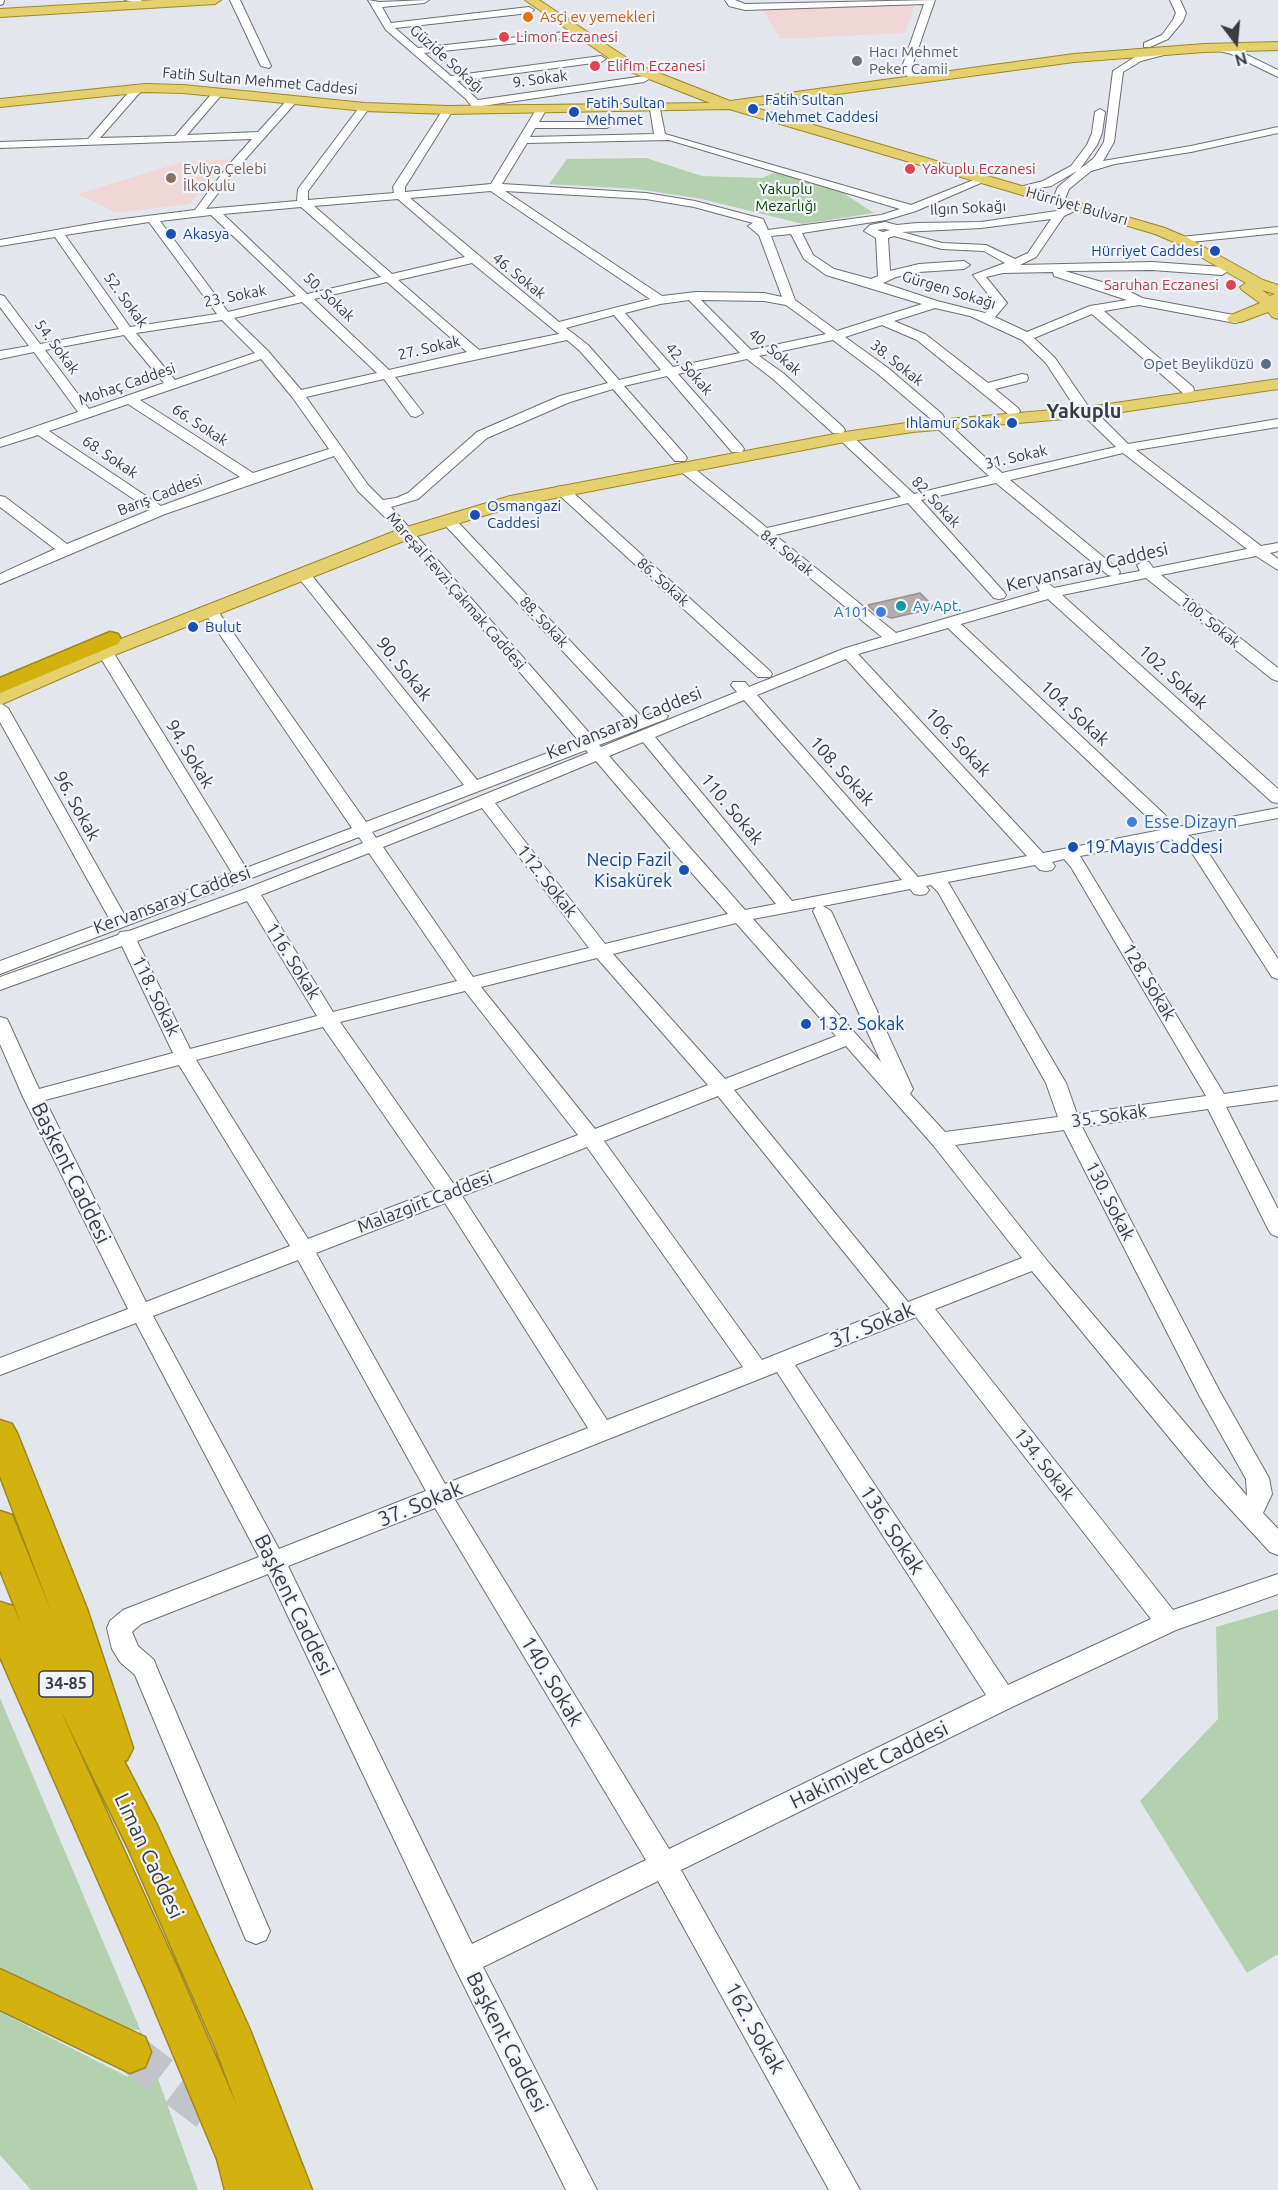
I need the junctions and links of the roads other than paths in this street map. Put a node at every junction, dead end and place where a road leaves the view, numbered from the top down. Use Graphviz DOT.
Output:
graph roads {
  1 [pos="164,0"];
  2 [pos="215,0"];
  3 [pos="235,0"];
  4 [pos="424,0"];
  5 [pos="515,0"];
  6 [pos="730,0"];
  7 [pos="1175,0"];
  8 [pos="929,1"];
  9 [pos="134,2"];
  10 [pos="374,3"];
  11 [pos="530,5"];
  12 [pos="0,12"];
  13 [pos="1178,21"];
  14 [pos="388,26"];
  15 [pos="565,34"];
  16 [pos="1278,44"];
  17 [pos="1251,46"];
  18 [pos="1152,47"];
  19 [pos="1215,47"];
  20 [pos="417,51"];
  21 [pos="1118,55"];
  22 [pos="1071,58"];
  23 [pos="601,59"];
  24 [pos="266,66"];
  25 [pos="1107,68"];
  26 [pos="1276,69"];
  27 [pos="914,78"];
  28 [pos="449,79"];
  29 [pos="644,79"];
  30 [pos="138,88"];
  31 [pos="219,92"];
  32 [pos="293,100"];
  33 [pos="1101,102"];
  34 [pos="0,103"];
  35 [pos="718,104"];
  36 [pos="365,106"];
  37 [pos="478,107"];
  38 [pos="518,109"];
  39 [pos="655,109"];
  40 [pos="448,110"];
  41 [pos="541,110"];
  42 [pos="532,125"];
  43 [pos="623,125"];
  44 [pos="1098,128"];
  45 [pos="655,129"];
  46 [pos="1111,129"];
  47 [pos="1278,130"];
  48 [pos="261,135"];
  49 [pos="178,139"];
  50 [pos="522,140"];
  51 [pos="92,141"];
  52 [pos="0,145"];
  53 [pos="1102,154"];
  54 [pos="1150,155"];
  55 [pos="1083,165"];
  56 [pos="985,179"];
  57 [pos="495,187"];
  58 [pos="1020,190"];
  59 [pos="400,195"];
  60 [pos="303,203"];
  61 [pos="1059,207"];
  62 [pos="912,209"];
  63 [pos="214,212"];
  64 [pos="200,213"];
  65 [pos="152,218"];
  66 [pos="752,219"];
  67 [pos="888,228"];
  68 [pos="794,230"];
  69 [pos="1278,230"];
  70 [pos="57,232"];
  71 [pos="763,233"];
  72 [pos="1185,242"];
  73 [pos="0,243"];
  74 [pos="942,246"];
  75 [pos="1032,255"];
  76 [pos="474,259"];
  77 [pos="964,265"];
  78 [pos="1009,266"];
  79 [pos="1044,268"];
  80 [pos="1222,271"];
  81 [pos="979,274"];
  82 [pos="1246,276"];
  83 [pos="389,277"];
  84 [pos="884,277"];
  85 [pos="872,282"];
  86 [pos="784,287"];
  87 [pos="306,297"];
  88 [pos="693,297"];
  89 [pos="764,297"];
  90 [pos="0,299"];
  91 [pos="660,300"];
  92 [pos="1139,301"];
  93 [pos="1276,301"];
  94 [pos="790,302"];
  95 [pos="934,304"];
  96 [pos="1094,309"];
  97 [pos="617,311"];
  98 [pos="225,316"];
  99 [pos="987,318"];
  100 [pos="1235,320"];
  101 [pos="884,321"];
  102 [pos="558,326"];
  103 [pos="1265,327"];
  104 [pos="127,331"];
  105 [pos="569,336"];
  106 [pos="835,336"];
  107 [pos="1026,337"];
  108 [pos="37,348"];
  109 [pos="264,354"];
  110 [pos="476,354"];
  111 [pos="748,354"];
  112 [pos="0,355"];
  113 [pos="669,372"];
  114 [pos="387,375"];
  115 [pos="1022,378"];
  116 [pos="1275,383"];
  117 [pos="614,384"];
  118 [pos="172,385"];
  119 [pos="986,387"];
  120 [pos="1188,390"];
  121 [pos="298,395"];
  122 [pos="130,400"];
  123 [pos="1085,409"];
  124 [pos="1013,411"];
  125 [pos="416,413"];
  126 [pos="87,415"];
  127 [pos="939,421"];
  128 [pos="1278,423"];
  129 [pos="41,431"];
  130 [pos="841,433"];
  131 [pos="0,443"];
  132 [pos="737,449"];
  133 [pos="1127,450"];
  134 [pos="335,451"];
  135 [pos="682,462"];
  136 [pos="251,478"];
  137 [pos="999,478"];
  138 [pos="562,490"];
  139 [pos="911,498"];
  140 [pos="0,500"];
  141 [pos="379,506"];
  142 [pos="160,512"];
  143 [pos="448,520"];
  144 [pos="404,529"];
  145 [pos="763,533"];
  146 [pos="1278,539"];
  147 [pos="1278,547"];
  148 [pos="1255,548"];
  149 [pos="65,550"];
  150 [pos="1278,566"];
  151 [pos="1146,569"];
  152 [pos="1113,572"];
  153 [pos="303,574"];
  154 [pos="0,580"];
  155 [pos="1046,589"];
  156 [pos="999,595"];
  157 [pos="210,610"];
  158 [pos="949,621"];
  159 [pos="887,634"];
  160 [pos="108,645"];
  161 [pos="848,652"];
  162 [pos="764,674"];
  163 [pos="0,676"];
  164 [pos="1278,676"];
  165 [pos="0,686"];
  166 [pos="743,689"];
  167 [pos="0,699"];
  168 [pos="0,708"];
  169 [pos="643,730"];
  170 [pos="594,749"];
  171 [pos="480,795"];
  172 [pos="1278,798"];
  173 [pos="1278,813"];
  174 [pos="1278,823"];
  175 [pos="366,837"];
  176 [pos="1180,837"];
  177 [pos="1073,858"];
  178 [pos="1044,863"];
  179 [pos="242,876"];
  180 [pos="940,884"];
  181 [pos="918,887"];
  182 [pos="251,892"];
  183 [pos="788,907"];
  184 [pos="822,911"];
  185 [pos="746,921"];
  186 [pos="123,929"];
  187 [pos="605,956"];
  188 [pos="0,968"];
  189 [pos="1278,973"];
  190 [pos="0,984"];
  191 [pos="473,989"];
  192 [pos="0,1023"];
  193 [pos="332,1024"];
  194 [pos="849,1038"];
  195 [pos="187,1062"];
  196 [pos="721,1087"];
  197 [pos="1278,1093"];
  198 [pos="1216,1101"];
  199 [pos="36,1103"];
  200 [pos="911,1107"];
  201 [pos="1070,1122"];
  202 [pos="592,1139"];
  203 [pos="940,1140"];
  204 [pos="449,1192"];
  205 [pos="1278,1229"];
  206 [pos="303,1250"];
  207 [pos="1035,1261"];
  208 [pos="912,1309"];
  209 [pos="141,1313"];
  210 [pos="781,1361"];
  211 [pos="0,1367"];
  212 [pos="757,1370"];
  213 [pos="603,1431"];
  214 [pos="0,1433"];
  215 [pos="440,1496"];
  216 [pos="1247,1512"];
  217 [pos="0,1525"];
  218 [pos="1278,1545"];
  219 [pos="274,1562"];
  220 [pos="1278,1584"];
  221 [pos="0,1617"];
  222 [pos="1168,1622"];
  223 [pos="1003,1699"];
  224 [pos="143,1838"];
  225 [pos="664,1865"];
  226 [pos="256,1931"];
  227 [pos="466,1961"];
  228 [pos="0,1989"];
  229 [pos="130,2052"];
  230 [pos="247,2190"];
  231 [pos="290,2190"];
  232 [pos="582,2190"];
  233 [pos="845,2190"];
  1 -- 9 [label="main road"];
  2 -- 9 [label="main road"];
  3 -- 24 [label="street"];
  4 -- 10 [label="street"];
  5 -- 11 [label="main road, Hürriyet Bulvarı"];
  6 -- 8 [label="street"];
  7 -- 13 [label="street"];
  8 -- 27 [label="street"];
  9 -- 12 [label="main road"];
  10 -- 14 [label="street, Güzide Sokağı"];
  11 -- 14 [label="street"];
  11 -- 15 [label="main road, Hürriyet Bulvarı"];
  11 -- 35 [label="main road, Hürriyet Bulvarı"];
  13 -- 18 [label="street"];
  13 -- 18 [label="street"];
  14 -- 20 [label="street, Güzide Sokağı"];
  15 -- 20 [label="street"];
  15 -- 23 [label="main road, Hürriyet Bulvarı"];
  16 -- 17 [label="main road"];
  16 -- 18 [label="main road"];
  17 -- 19 [label="main road"];
  17 -- 26 [label="street"];
  18 -- 19 [label="main road"];
  18 -- 21 [label="main road"];
  18 -- 21 [label="main road"];
  18 -- 27 [label="main road"];
  18 -- 46 [label="street"];
  19 -- 26 [label="street"];
  20 -- 28 [label="street, Güzide Sokağı"];
  21 -- 22 [label="main road"];
  21 -- 25 [label="street"];
  22 -- 25 [label="main road"];
  22 -- 27 [label="main road"];
  23 -- 28 [label="street"];
  23 -- 29 [label="main road, Hürriyet Bulvarı"];
  27 -- 35 [label="main road"];
  28 -- 37 [label="street, Güzide Sokağı"];
  29 -- 35 [label="main road, Hürriyet Bulvarı"];
  29 -- 37 [label="street, 9. Sokak"];
  30 -- 31 [label="main road, Fatih Sultan Mehmet Caddesi"];
  30 -- 34 [label="main road, Fatih Sultan Mehmet Caddesi"];
  30 -- 51 [label="street"];
  31 -- 32 [label="main road, Fatih Sultan Mehmet Caddesi"];
  31 -- 49 [label="street"];
  32 -- 36 [label="main road, Fatih Sultan Mehmet Caddesi"];
  32 -- 48 [label="street"];
  33 -- 44 [label="street"];
  35 -- 38 [label="main road, Fatih Sultan Mehmet Caddesi"];
  35 -- 39 [label="main road, Fatih Sultan Mehmet Caddesi"];
  35 -- 56 [label="main road, Hürriyet Bulvarı"];
  36 -- 40 [label="main road, Fatih Sultan Mehmet Caddesi"];
  36 -- 60 [label="street"];
  37 -- 38 [label="main road, Fatih Sultan Mehmet Caddesi"];
  37 -- 40 [label="main road, Fatih Sultan Mehmet Caddesi"];
  38 -- 41 [label="main road, Fatih Sultan Mehmet Caddesi"];
  39 -- 41 [label="main road, Fatih Sultan Mehmet Caddesi"];
  39 -- 45 [label="street"];
  40 -- 59 [label="street"];
  41 -- 42 [label="street"];
  42 -- 43 [label="street"];
  42 -- 50 [label="street"];
  44 -- 46 [label="street"];
  44 -- 55 [label="street"];
  45 -- 50 [label="street"];
  45 -- 62 [label="street"];
  46 -- 53 [label="street"];
  47 -- 54 [label="street"];
  48 -- 49 [label="street"];
  48 -- 64 [label="street"];
  49 -- 51 [label="street"];
  50 -- 57 [label="street"];
  51 -- 52 [label="street"];
  53 -- 54 [label="street"];
  53 -- 55 [label="street"];
  54 -- 55 [label="street"];
  55 -- 58 [label="street"];
  55 -- 61 [label="street"];
  56 -- 58 [label="main road, Hürriyet Bulvarı"];
  56 -- 62 [label="street"];
  57 -- 59 [label="street"];
  57 -- 66 [label="street"];
  57 -- 71 [label="street"];
  57 -- 91 [label="street"];
  58 -- 61 [label="main road, Hürriyet Bulvarı"];
  59 -- 60 [label="street"];
  59 -- 76 [label="street, 46. Sokak"];
  60 -- 63 [label="street"];
  60 -- 83 [label="street"];
  61 -- 67 [label="street, Ilgın Sokağı"];
  61 -- 72 [label="main road, Hürriyet Bulvarı"];
  61 -- 75 [label="street"];
  62 -- 67 [label="street"];
  63 -- 64 [label="street"];
  63 -- 87 [label="street, 50. Sokak"];
  64 -- 65 [label="street"];
  65 -- 70 [label="street"];
  65 -- 98 [label="street, Mareşal Fevzi Çakmak Caddesi"];
  66 -- 68 [label="street"];
  66 -- 71 [label="street"];
  67 -- 68 [label="street"];
  67 -- 74 [label="street"];
  67 -- 84 [label="street"];
  68 -- 71 [label="street"];
  68 -- 85 [label="street, Gürgen Sokağı"];
  69 -- 72 [label="street"];
  70 -- 73 [label="street"];
  70 -- 104 [label="street, 52. Sokak"];
  71 -- 86 [label="street"];
  72 -- 80 [label="main road, Hürriyet Bulvarı"];
  72 -- 82 [label="main road, Hürriyet Bulvarı"];
  74 -- 77 [label="street"];
  74 -- 78 [label="street"];
  75 -- 78 [label="street"];
  75 -- 79 [label="street"];
  76 -- 83 [label="street, 23. Sokak"];
  76 -- 102 [label="street, 46. Sokak"];
  77 -- 81 [label="street"];
  77 -- 84 [label="street"];
  78 -- 79 [label="street"];
  78 -- 81 [label="street"];
  79 -- 80 [label="street"];
  79 -- 92 [label="street"];
  80 -- 82 [label="main road"];
  80 -- 93 [label="main road, Hürriyet Bulvarı"];
  81 -- 99 [label="street"];
  82 -- 93 [label="main road, Hürriyet Bulvarı"];
  83 -- 87 [label="street, 23. Sokak"];
  83 -- 110 [label="street"];
  84 -- 85 [label="street"];
  85 -- 95 [label="street, Gürgen Sokağı"];
  86 -- 89 [label="street"];
  86 -- 94 [label="street"];
  87 -- 98 [label="street, 23. Sokak"];
  87 -- 114 [label="street, 50. Sokak"];
  88 -- 89 [label="street"];
  88 -- 91 [label="street"];
  88 -- 111 [label="street, 40. Sokak"];
  89 -- 94 [label="street"];
  90 -- 108 [label="street, 54. Sokak"];
  91 -- 97 [label="street"];
  92 -- 96 [label="street"];
  92 -- 100 [label="street"];
  93 -- 100 [label="main road"];
  94 -- 106 [label="street, 38. Sokak"];
  95 -- 99 [label="street, Gürgen Sokağı"];
  95 -- 101 [label="street"];
  96 -- 107 [label="street"];
  96 -- 120 [label="street"];
  97 -- 102 [label="street"];
  97 -- 113 [label="street, 42. Sokak"];
  98 -- 104 [label="street, 23. Sokak"];
  98 -- 109 [label="street, Mareşal Fevzi Çakmak Caddesi"];
  99 -- 107 [label="street, Gürgen Sokağı"];
  100 -- 103 [label="main road"];
  101 -- 106 [label="street"];
  101 -- 119 [label="street"];
  102 -- 105 [label="street, 46. Sokak"];
  104 -- 108 [label="street, 23. Sokak"];
  104 -- 118 [label="street, 52. Sokak"];
  105 -- 110 [label="street, 27. Sokak"];
  105 -- 117 [label="street, 46. Sokak"];
  106 -- 111 [label="street"];
  106 -- 127 [label="street, 38. Sokak"];
  107 -- 123 [label="street, Gürgen Sokağı"];
  108 -- 112 [label="street, 23. Sokak"];
  108 -- 126 [label="street, 54. Sokak"];
  109 -- 118 [label="street, Mohaç Caddesi"];
  109 -- 121 [label="street, Mareşal Fevzi Çakmak Caddesi"];
  110 -- 114 [label="street, 27. Sokak"];
  111 -- 113 [label="street"];
  111 -- 130 [label="street, 40. Sokak"];
  113 -- 117 [label="street"];
  113 -- 132 [label="street, 42. Sokak"];
  114 -- 121 [label="street, 27. Sokak"];
  114 -- 125 [label="street, 50. Sokak"];
  115 -- 119 [label="street"];
  116 -- 120 [label="main road"];
  116 -- 123 [label="main road"];
  117 -- 135 [label="street, 46. Sokak"];
  117 -- 141 [label="street"];
  118 -- 122 [label="street, Mohaç Caddesi"];
  119 -- 124 [label="street"];
  120 -- 123 [label="main road"];
  121 -- 134 [label="street, Mareşal Fevzi Çakmak Caddesi"];
  122 -- 126 [label="street, Mohaç Caddesi"];
  122 -- 136 [label="street, 66. Sokak"];
  123 -- 124 [label="main road"];
  123 -- 127 [label="main road"];
  123 -- 133 [label="street, Gürgen Sokağı"];
  124 -- 127 [label="main road"];
  126 -- 129 [label="street, Mohaç Caddesi"];
  127 -- 130 [label="main road"];
  127 -- 137 [label="street, 38. Sokak"];
  128 -- 133 [label="street, 31. Sokak"];
  129 -- 131 [label="street, Mohaç Caddesi"];
  129 -- 142 [label="street, 68. Sokak"];
  130 -- 132 [label="main road"];
  130 -- 135 [label="main road"];
  130 -- 139 [label="street, 82. Sokak"];
  132 -- 135 [label="main road"];
  133 -- 137 [label="street, 31. Sokak"];
  133 -- 148 [label="street, Gürgen Sokağı"];
  134 -- 136 [label="street, Barış Caddesi"];
  134 -- 141 [label="street, Mareşal Fevzi Çakmak Caddesi"];
  135 -- 138 [label="main road"];
  135 -- 144 [label="main road"];
  135 -- 145 [label="street, 84. Sokak"];
  136 -- 142 [label="street, Barış Caddesi"];
  137 -- 139 [label="street, 31. Sokak"];
  137 -- 152 [label="street, 38. Sokak"];
  138 -- 143 [label="main road"];
  138 -- 162 [label="street, 86. Sokak"];
  139 -- 145 [label="street, 31. Sokak"];
  139 -- 156 [label="street, 82. Sokak"];
  140 -- 149 [label="street"];
  141 -- 144 [label="street, Mareşal Fevzi Çakmak Caddesi"];
  142 -- 149 [label="street, Barış Caddesi"];
  143 -- 144 [label="main road"];
  143 -- 169 [label="street, 88. Sokak"];
  144 -- 153 [label="main road"];
  144 -- 160 [label="main road"];
  144 -- 170 [label="street, Mareşal Fevzi Çakmak Caddesi"];
  145 -- 159 [label="street, 84. Sokak"];
  146 -- 148 [label="street, Kervansaray Caddesi"];
  147 -- 148 [label="street, Kervansaray Caddesi"];
  148 -- 150 [label="street, Gürgen Sokağı"];
  148 -- 151 [label="street, Kervansaray Caddesi"];
  149 -- 154 [label="street, Barış Caddesi"];
  151 -- 152 [label="street, Kervansaray Caddesi"];
  151 -- 155 [label="street, Kervansaray Caddesi"];
  151 -- 164 [label="street, 100. Sokak"];
  152 -- 155 [label="street, Kervansaray Caddesi"];
  153 -- 157 [label="main road"];
  153 -- 171 [label="street, 90. Sokak"];
  155 -- 156 [label="street, Kervansaray Caddesi"];
  155 -- 158 [label="street, Kervansaray Caddesi"];
  155 -- 172 [label="street, 102. Sokak"];
  156 -- 159 [label="street, Kervansaray Caddesi"];
  157 -- 160 [label="main road"];
  157 -- 175 [label="street"];
  158 -- 159 [label="street, Kervansaray Caddesi"];
  158 -- 176 [label="street, 104. Sokak"];
  159 -- 161 [label="street, Kervansaray Caddesi"];
  159 -- 162 [label="street, Kervansaray Caddesi"];
  160 -- 163 [label="highway"];
  160 -- 165 [label="highway"];
  160 -- 167 [label="main road"];
  160 -- 179 [label="street, 94. Sokak"];
  161 -- 166 [label="street, Kervansaray Caddesi"];
  161 -- 178 [label="street, 106. Sokak"];
  162 -- 166 [label="street, Kervansaray Caddesi"];
  166 -- 169 [label="street, Kervansaray Caddesi"];
  166 -- 181 [label="street, 108. Sokak"];
  168 -- 186 [label="street, 96. Sokak"];
  169 -- 170 [label="street, Kervansaray Caddesi"];
  169 -- 183 [label="street, 110. Sokak"];
  170 -- 171 [label="street, Kervansaray Caddesi"];
  170 -- 185 [label="street, Mareşal Fevzi Çakmak Caddesi"];
  171 -- 175 [label="street, Kervansaray Caddesi"];
  171 -- 187 [label="street, 112. Sokak"];
  173 -- 176 [label="street"];
  174 -- 176 [label="street"];
  175 -- 179 [label="street, Kervansaray Caddesi"];
  175 -- 182 [label="street, Kervansaray Caddesi"];
  175 -- 191 [label="street"];
  176 -- 177 [label="street"];
  176 -- 189 [label="street, 104. Sokak"];
  177 -- 178 [label="street"];
  177 -- 198 [label="street, 128. Sokak"];
  178 -- 180 [label="street"];
  179 -- 186 [label="street, Kervansaray Caddesi"];
  180 -- 181 [label="street"];
  180 -- 201 [label="street, 130. Sokak"];
  181 -- 183 [label="street"];
  181 -- 184 [label="street"];
  182 -- 186 [label="street, Kervansaray Caddesi"];
  182 -- 193 [label="street, 116. Sokak"];
  183 -- 185 [label="street"];
  184 -- 185 [label="street"];
  184 -- 200 [label="street"];
  185 -- 187 [label="street"];
  185 -- 194 [label="street, Mareşal Fevzi Çakmak Caddesi"];
  186 -- 188 [label="street, Kervansaray Caddesi"];
  186 -- 190 [label="street, Kervansaray Caddesi"];
  186 -- 195 [label="street, 118. Sokak"];
  187 -- 191 [label="street"];
  187 -- 196 [label="street, 112. Sokak"];
  191 -- 193 [label="street"];
  191 -- 202 [label="street"];
  192 -- 199 [label="street, Başkent Caddesi"];
  193 -- 195 [label="street"];
  193 -- 204 [label="street, 116. Sokak"];
  194 -- 196 [label="street, Malazgirt Caddesi"];
  194 -- 200 [label="street, Mareşal Fevzi Çakmak Caddesi"];
  195 -- 199 [label="street"];
  195 -- 206 [label="street, 118. Sokak"];
  196 -- 202 [label="street, Malazgirt Caddesi"];
  196 -- 208 [label="street, 134. Sokak"];
  197 -- 198 [label="street, 35. Sokak"];
  198 -- 201 [label="street, 35. Sokak"];
  198 -- 205 [label="street, 128. Sokak"];
  199 -- 209 [label="street, Başkent Caddesi"];
  200 -- 203 [label="street, Mareşal Fevzi Çakmak Caddesi"];
  201 -- 203 [label="street, 35. Sokak"];
  201 -- 216 [label="street, 130. Sokak"];
  202 -- 204 [label="street, Malazgirt Caddesi"];
  202 -- 212 [label="street"];
  203 -- 207 [label="street, Mareşal Fevzi Çakmak Caddesi"];
  204 -- 206 [label="street, Malazgirt Caddesi"];
  204 -- 213 [label="street, 116. Sokak"];
  206 -- 209 [label="street, Malazgirt Caddesi"];
  206 -- 215 [label="street, 140. Sokak"];
  207 -- 208 [label="street, 37. Sokak"];
  207 -- 216 [label="street, Mareşal Fevzi Çakmak Caddesi"];
  208 -- 210 [label="street, 37. Sokak"];
  208 -- 222 [label="street, 134. Sokak"];
  209 -- 211 [label="street, Malazgirt Caddesi"];
  209 -- 219 [label="street, Başkent Caddesi"];
  210 -- 212 [label="street, 37. Sokak"];
  210 -- 223 [label="street, 136. Sokak"];
  212 -- 213 [label="street, 37. Sokak"];
  213 -- 215 [label="street, 37. Sokak"];
  214 -- 224 [label="highway"];
  215 -- 219 [label="street, 37. Sokak"];
  215 -- 225 [label="street, 140. Sokak"];
  216 -- 218 [label="street, Mareşal Fevzi Çakmak Caddesi"];
  217 -- 224 [label="highway, Liman Caddesi / 34-85"];
  219 -- 226 [label="street, 37. Sokak"];
  219 -- 227 [label="street, Başkent Caddesi"];
  220 -- 222 [label="street, Hakimiyet Caddesi"];
  221 -- 230 [label="highway, Liman Caddesi"];
  222 -- 223 [label="street, Hakimiyet Caddesi"];
  223 -- 225 [label="street, Hakimiyet Caddesi"];
  224 -- 231 [label="highway, Liman Caddesi"];
  225 -- 227 [label="street, Hakimiyet Caddesi"];
  225 -- 233 [label="street, 162. Sokak"];
  227 -- 232 [label="street, Başkent Caddesi"];
  228 -- 229 [label="highway"];
}
